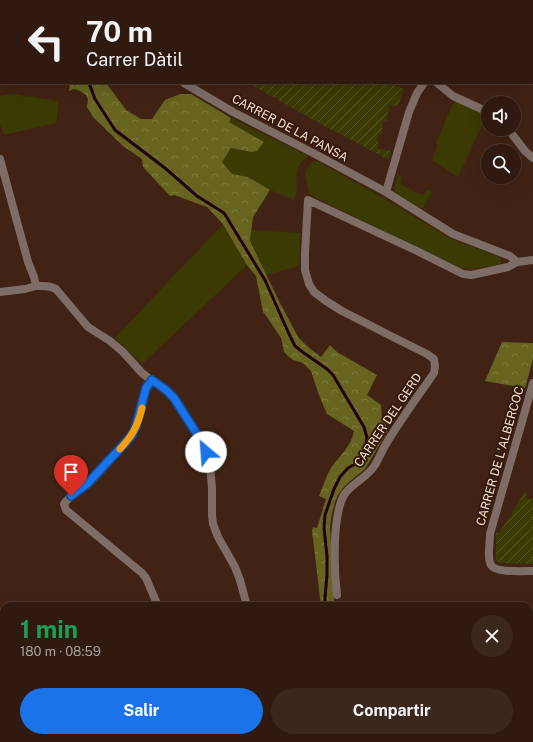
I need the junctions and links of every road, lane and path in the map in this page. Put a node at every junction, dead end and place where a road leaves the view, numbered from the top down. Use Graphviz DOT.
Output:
graph roads {
  1 [pos="186,84"];
  2 [pos="423,84"];
  3 [pos="438,84"];
  4 [pos="481,109"];
  5 [pos="513,136"];
  6 [pos="533,158"];
  7 [pos="0,159"];
  8 [pos="386,192"];
  9 [pos="533,260"];
  10 [pos="517,262"];
  11 [pos="36,286"];
  12 [pos="0,292"];
  13 [pos="152,380"];
  14 [pos="533,383"];
  15 [pos="533,571"];
  16 [pos="337,595"];
  17 [pos="156,602"];
  18 [pos="246,602"];
  1 -- 8 [label="street, CARRER DE LA PANSA"];
  2 -- 8 [label="street"];
  3 -- 4 [label="street"];
  5 -- 6 [label="street"];
  7 -- 11 [label="street"];
  8 -- 10 [label="street, CARRER DE LA PANSA"];
  9 -- 10 [label="street"];
  10 -- 16 [label="street, CARRER DEL GERD"];
  11 -- 12 [label="street"];
  11 -- 13 [label="street"];
  13 -- 17 [label="street"];
  13 -- 18 [label="street"];
  14 -- 15 [label="street, CARRER DE L'ALBERCOC"];
}
